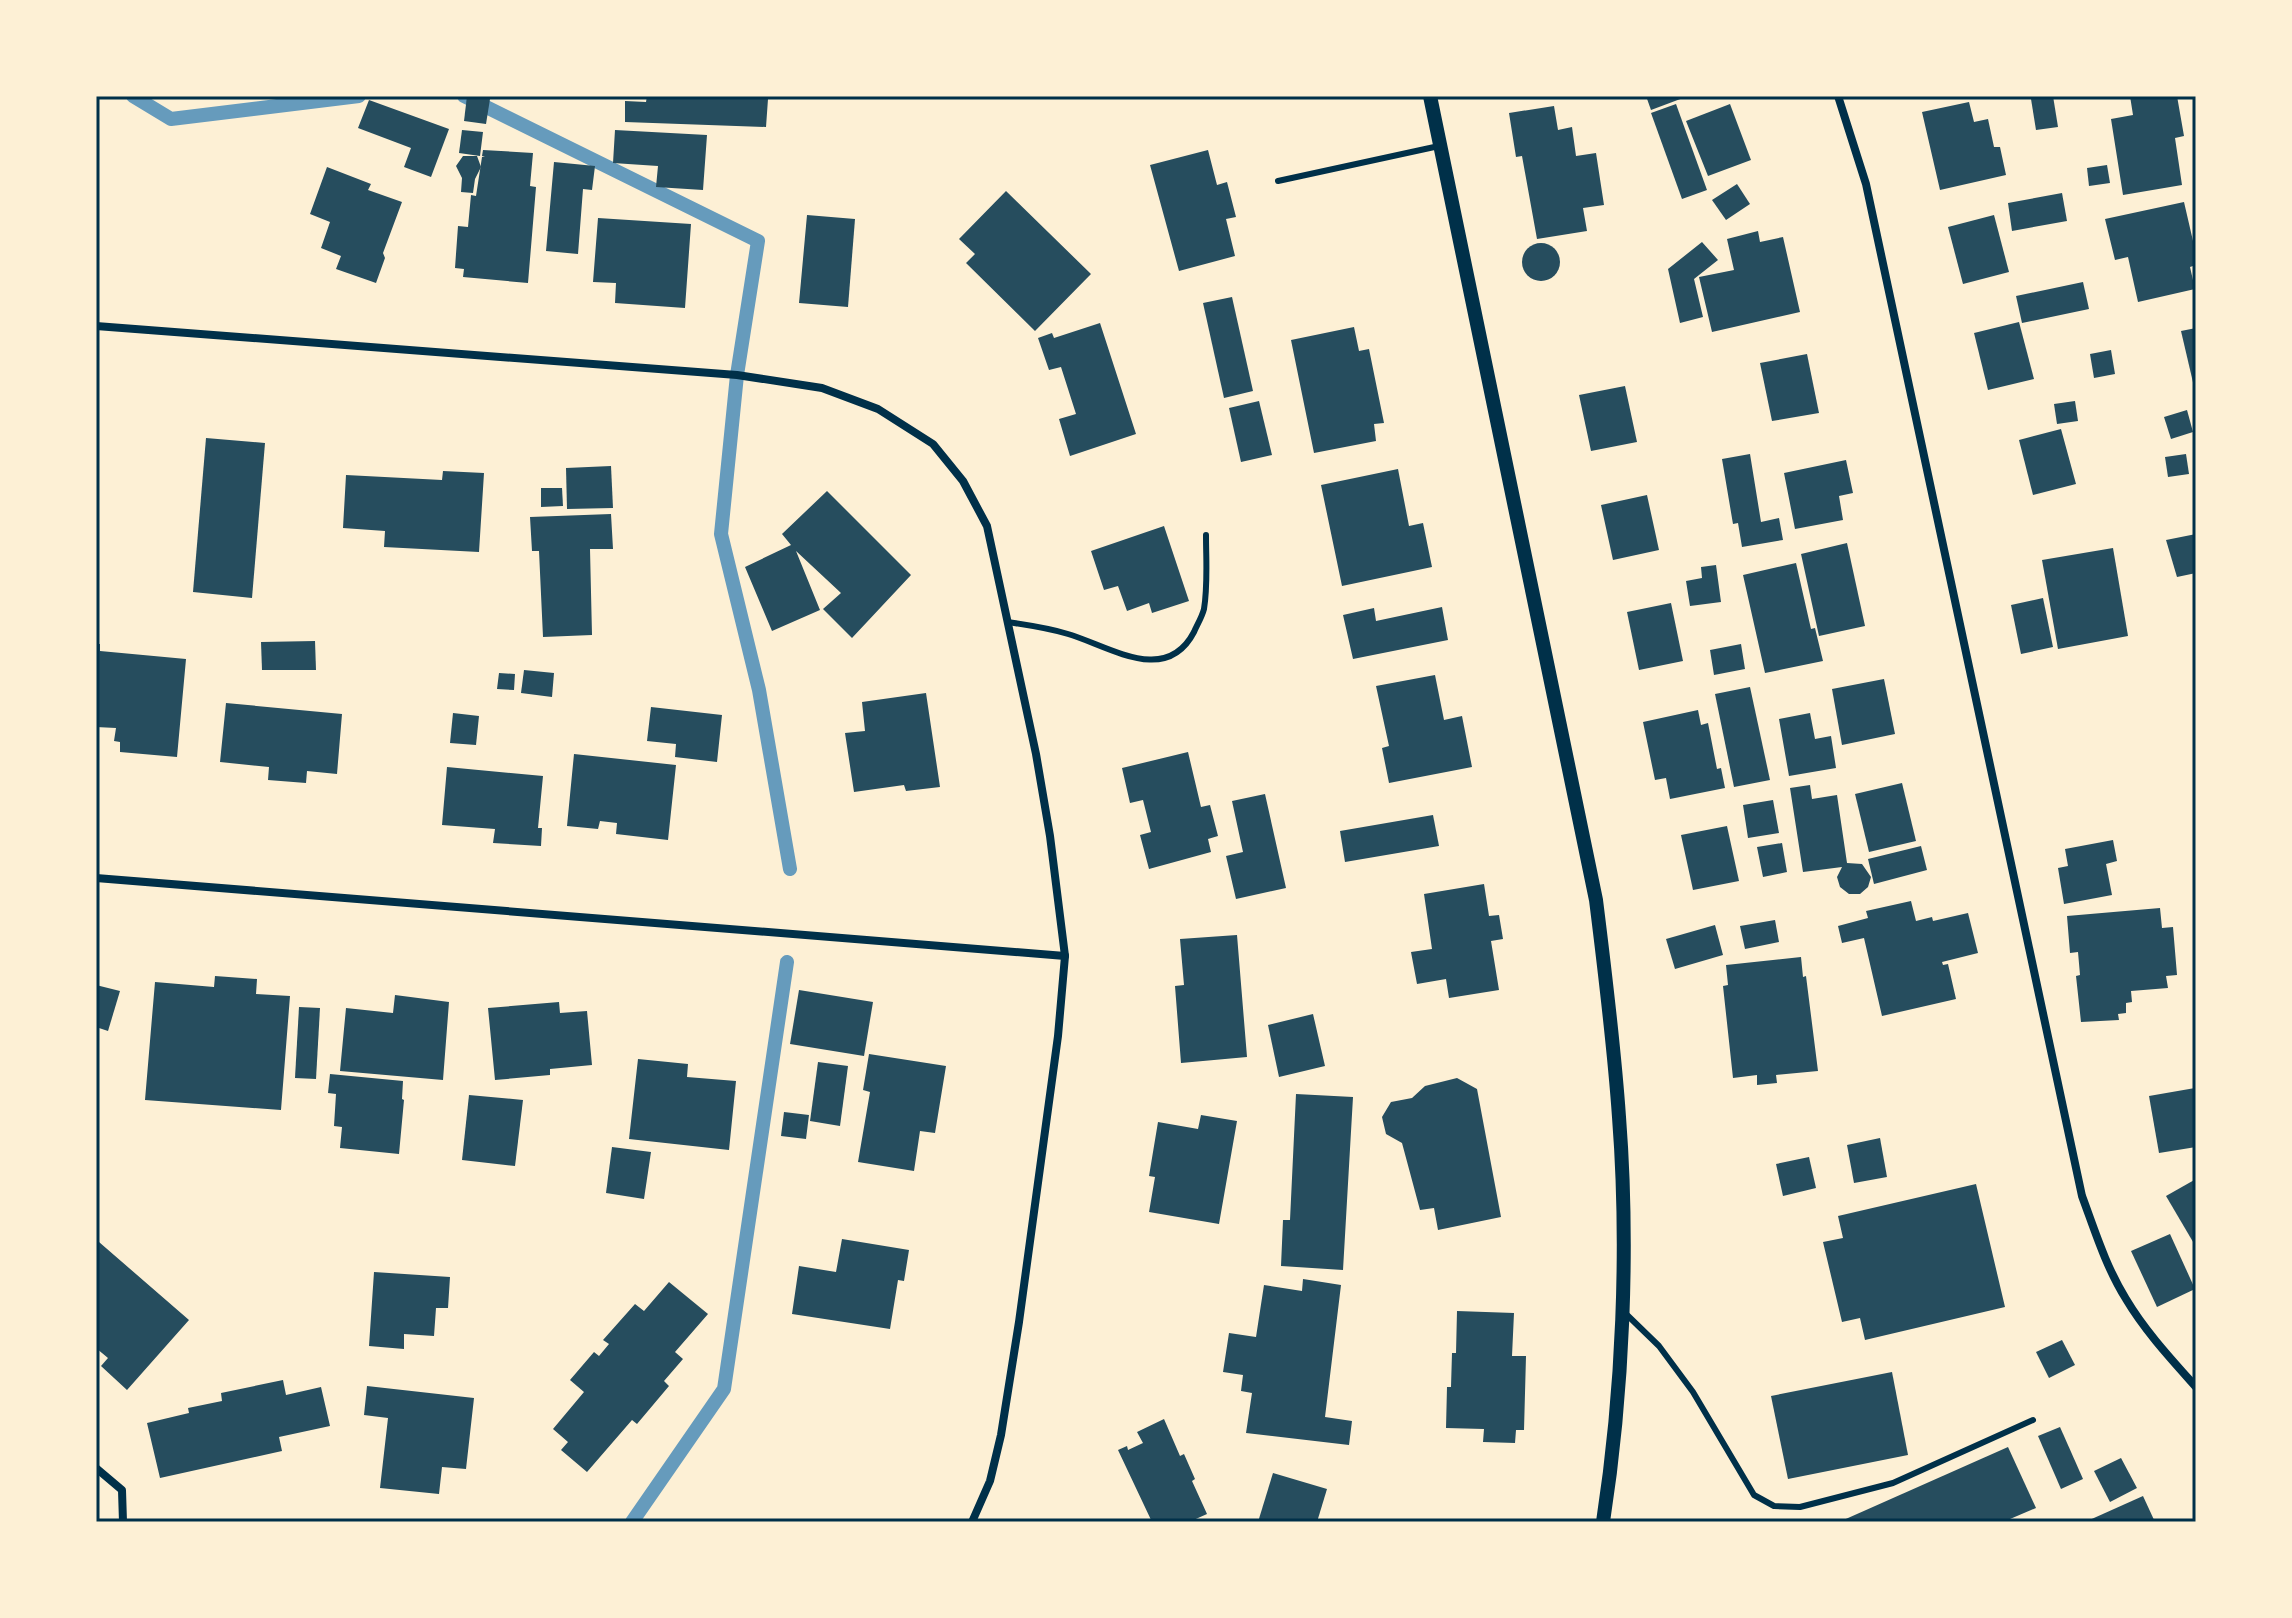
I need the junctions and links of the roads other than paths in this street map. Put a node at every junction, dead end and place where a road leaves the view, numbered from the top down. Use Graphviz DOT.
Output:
graph roads {
  1 [pos="1430,96"];
  2 [pos="1838,96"];
  3 [pos="1440,146"];
  4 [pos="1278,181"];
  5 [pos="96,326"];
  6 [pos="1206,535"];
  7 [pos="1007,622"];
  8 [pos="96,878"];
  9 [pos="1065,956"];
  10 [pos="1622,1310"];
  11 [pos="2196,1387"];
  12 [pos="2033,1420"];
  13 [pos="96,1468"];
  14 [pos="123,1522"];
  15 [pos="972,1522"];
  16 [pos="1603,1522"];
  1 -- 3 [label="street"];
  2 -- 11 [label="street"];
  3 -- 4 [label="lane"];
  3 -- 10 [label="street"];
  5 -- 7 [label="street"];
  6 -- 7 [label="lane"];
  7 -- 9 [label="street"];
  8 -- 9 [label="street"];
  9 -- 15 [label="street"];
  10 -- 12 [label="lane"];
  10 -- 16 [label="street"];
  13 -- 14 [label="street"];
}
